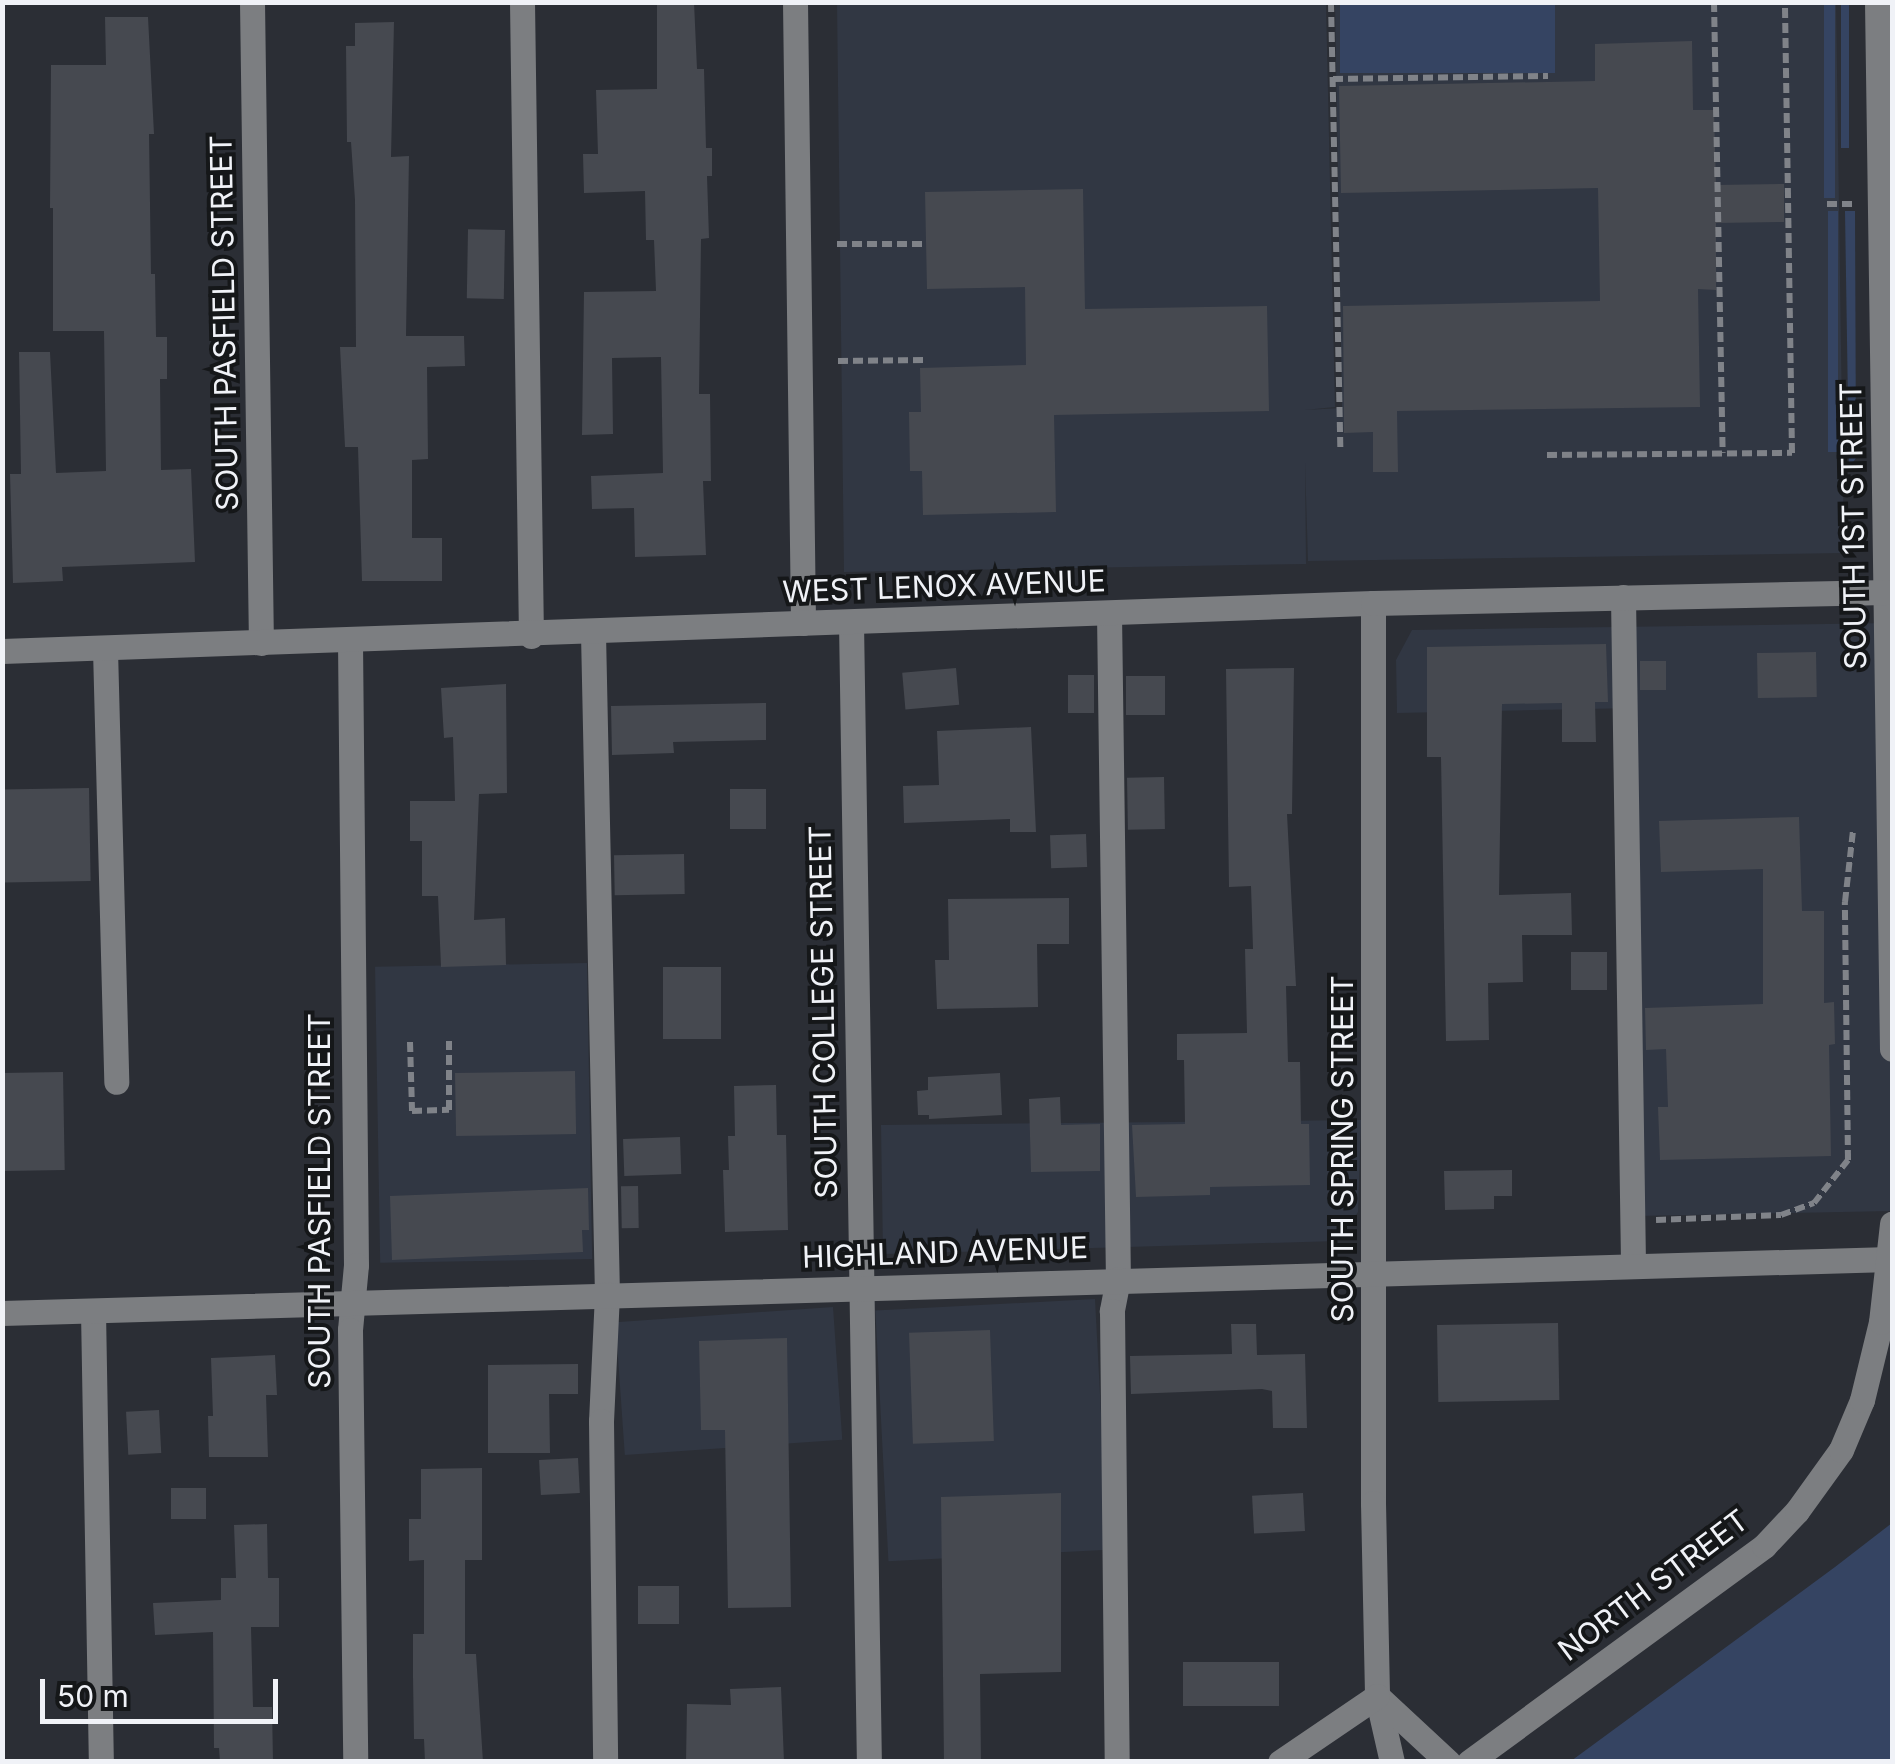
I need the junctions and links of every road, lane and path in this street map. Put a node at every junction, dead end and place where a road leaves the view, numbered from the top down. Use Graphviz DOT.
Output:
graph roads {
  1 [pos="252,2"];
  2 [pos="522,2"];
  3 [pos="794,2"];
  4 [pos="1331,2"];
  5 [pos="1714,2"];
  6 [pos="1785,2"];
  7 [pos="1877,2"];
  8 [pos="1548,76"];
  9 [pos="1332,79"];
  10 [pos="1827,204"];
  11 [pos="1853,204"];
  12 [pos="836,244"];
  13 [pos="923,244"];
  14 [pos="926,360"];
  15 [pos="838,361"];
  16 [pos="1340,448"];
  17 [pos="1723,453"];
  18 [pos="1547,455"];
  19 [pos="1623,597"];
  20 [pos="1373,603"];
  21 [pos="1889,605"];
  22 [pos="1109,613"];
  23 [pos="851,622"];
  24 [pos="803,623"];
  25 [pos="593,633"];
  26 [pos="532,636"];
  27 [pos="350,640"];
  28 [pos="261,643"];
  29 [pos="105,649"];
  30 [pos="2,652"];
  31 [pos="1853,831"];
  32 [pos="449,1041"];
  33 [pos="410,1042"];
  34 [pos="1892,1049"];
  35 [pos="116,1082"];
  36 [pos="1632,1221"];
  37 [pos="1892,1224"];
  38 [pos="1890,1259"];
  39 [pos="1633,1265"];
  40 [pos="1375,1271"];
  41 [pos="1118,1279"];
  42 [pos="859,1287"];
  43 [pos="607,1294"];
  44 [pos="353,1302"];
  45 [pos="92,1310"];
  46 [pos="2,1313"];
  47 [pos="1377,1696"];
  48 [pos="100,1762"];
  49 [pos="355,1762"];
  50 [pos="604,1762"];
  51 [pos="869,1762"];
  52 [pos="1117,1762"];
  53 [pos="1280,1762"];
  54 [pos="1392,1762"];
  55 [pos="1448,1762"];
  56 [pos="1468,1762"];
  1 -- 28 [label="street, SOUTH PASFIELD STREET"];
  2 -- 26 [label="street"];
  3 -- 24 [label="street"];
  4 -- 9 [label="path"];
  5 -- 17 [label="path"];
  6 -- 17 [label="path"];
  7 -- 21 [label="street, SOUTH 1ST STREET"];
  8 -- 9 [label="path"];
  9 -- 16 [label="path"];
  10 -- 11 [label="path"];
  12 -- 13 [label="path"];
  14 -- 15 [label="path"];
  17 -- 18 [label="path"];
  19 -- 20 [label="street, WEST LENOX AVENUE"];
  19 -- 21 [label="street, WEST LENOX AVENUE"];
  19 -- 36 [label="street"];
  20 -- 22 [label="street, WEST LENOX AVENUE"];
  20 -- 40 [label="street, SOUTH SPRING STREET"];
  21 -- 34 [label="street, SOUTH 1ST STREET"];
  22 -- 23 [label="street, WEST LENOX AVENUE"];
  22 -- 41 [label="street"];
  23 -- 24 [label="street, WEST LENOX AVENUE"];
  23 -- 42 [label="street, SOUTH COLLEGE STREET"];
  24 -- 25 [label="street, WEST LENOX AVENUE"];
  25 -- 26 [label="street, WEST LENOX AVENUE"];
  25 -- 43 [label="street"];
  26 -- 27 [label="street, WEST LENOX AVENUE"];
  27 -- 28 [label="street, WEST LENOX AVENUE"];
  27 -- 44 [label="street, SOUTH PASFIELD STREET"];
  28 -- 29 [label="street, WEST LENOX AVENUE"];
  29 -- 30 [label="street, WEST LENOX AVENUE"];
  29 -- 35 [label="street"];
  31 -- 36 [label="path"];
  32 -- 33 [label="path"];
  36 -- 39 [label="street"];
  37 -- 38 [label="street"];
  38 -- 39 [label="street, HIGHLAND AVENUE"];
  38 -- 56 [label="street, NORTH STREET"];
  39 -- 40 [label="street, HIGHLAND AVENUE"];
  40 -- 41 [label="street, HIGHLAND AVENUE"];
  40 -- 47 [label="street, SOUTH SPRING STREET"];
  41 -- 42 [label="street, HIGHLAND AVENUE"];
  41 -- 52 [label="street"];
  42 -- 43 [label="street, HIGHLAND AVENUE"];
  42 -- 51 [label="street, SOUTH COLLEGE STREET"];
  43 -- 44 [label="street, HIGHLAND AVENUE"];
  43 -- 50 [label="street"];
  44 -- 45 [label="street, HIGHLAND AVENUE"];
  44 -- 49 [label="street, SOUTH PASFIELD STREET"];
  45 -- 46 [label="street, HIGHLAND AVENUE"];
  45 -- 48 [label="street"];
  47 -- 53 [label="street"];
  47 -- 54 [label="street, SOUTH SPRING STREET"];
  47 -- 55 [label="street"];
}
